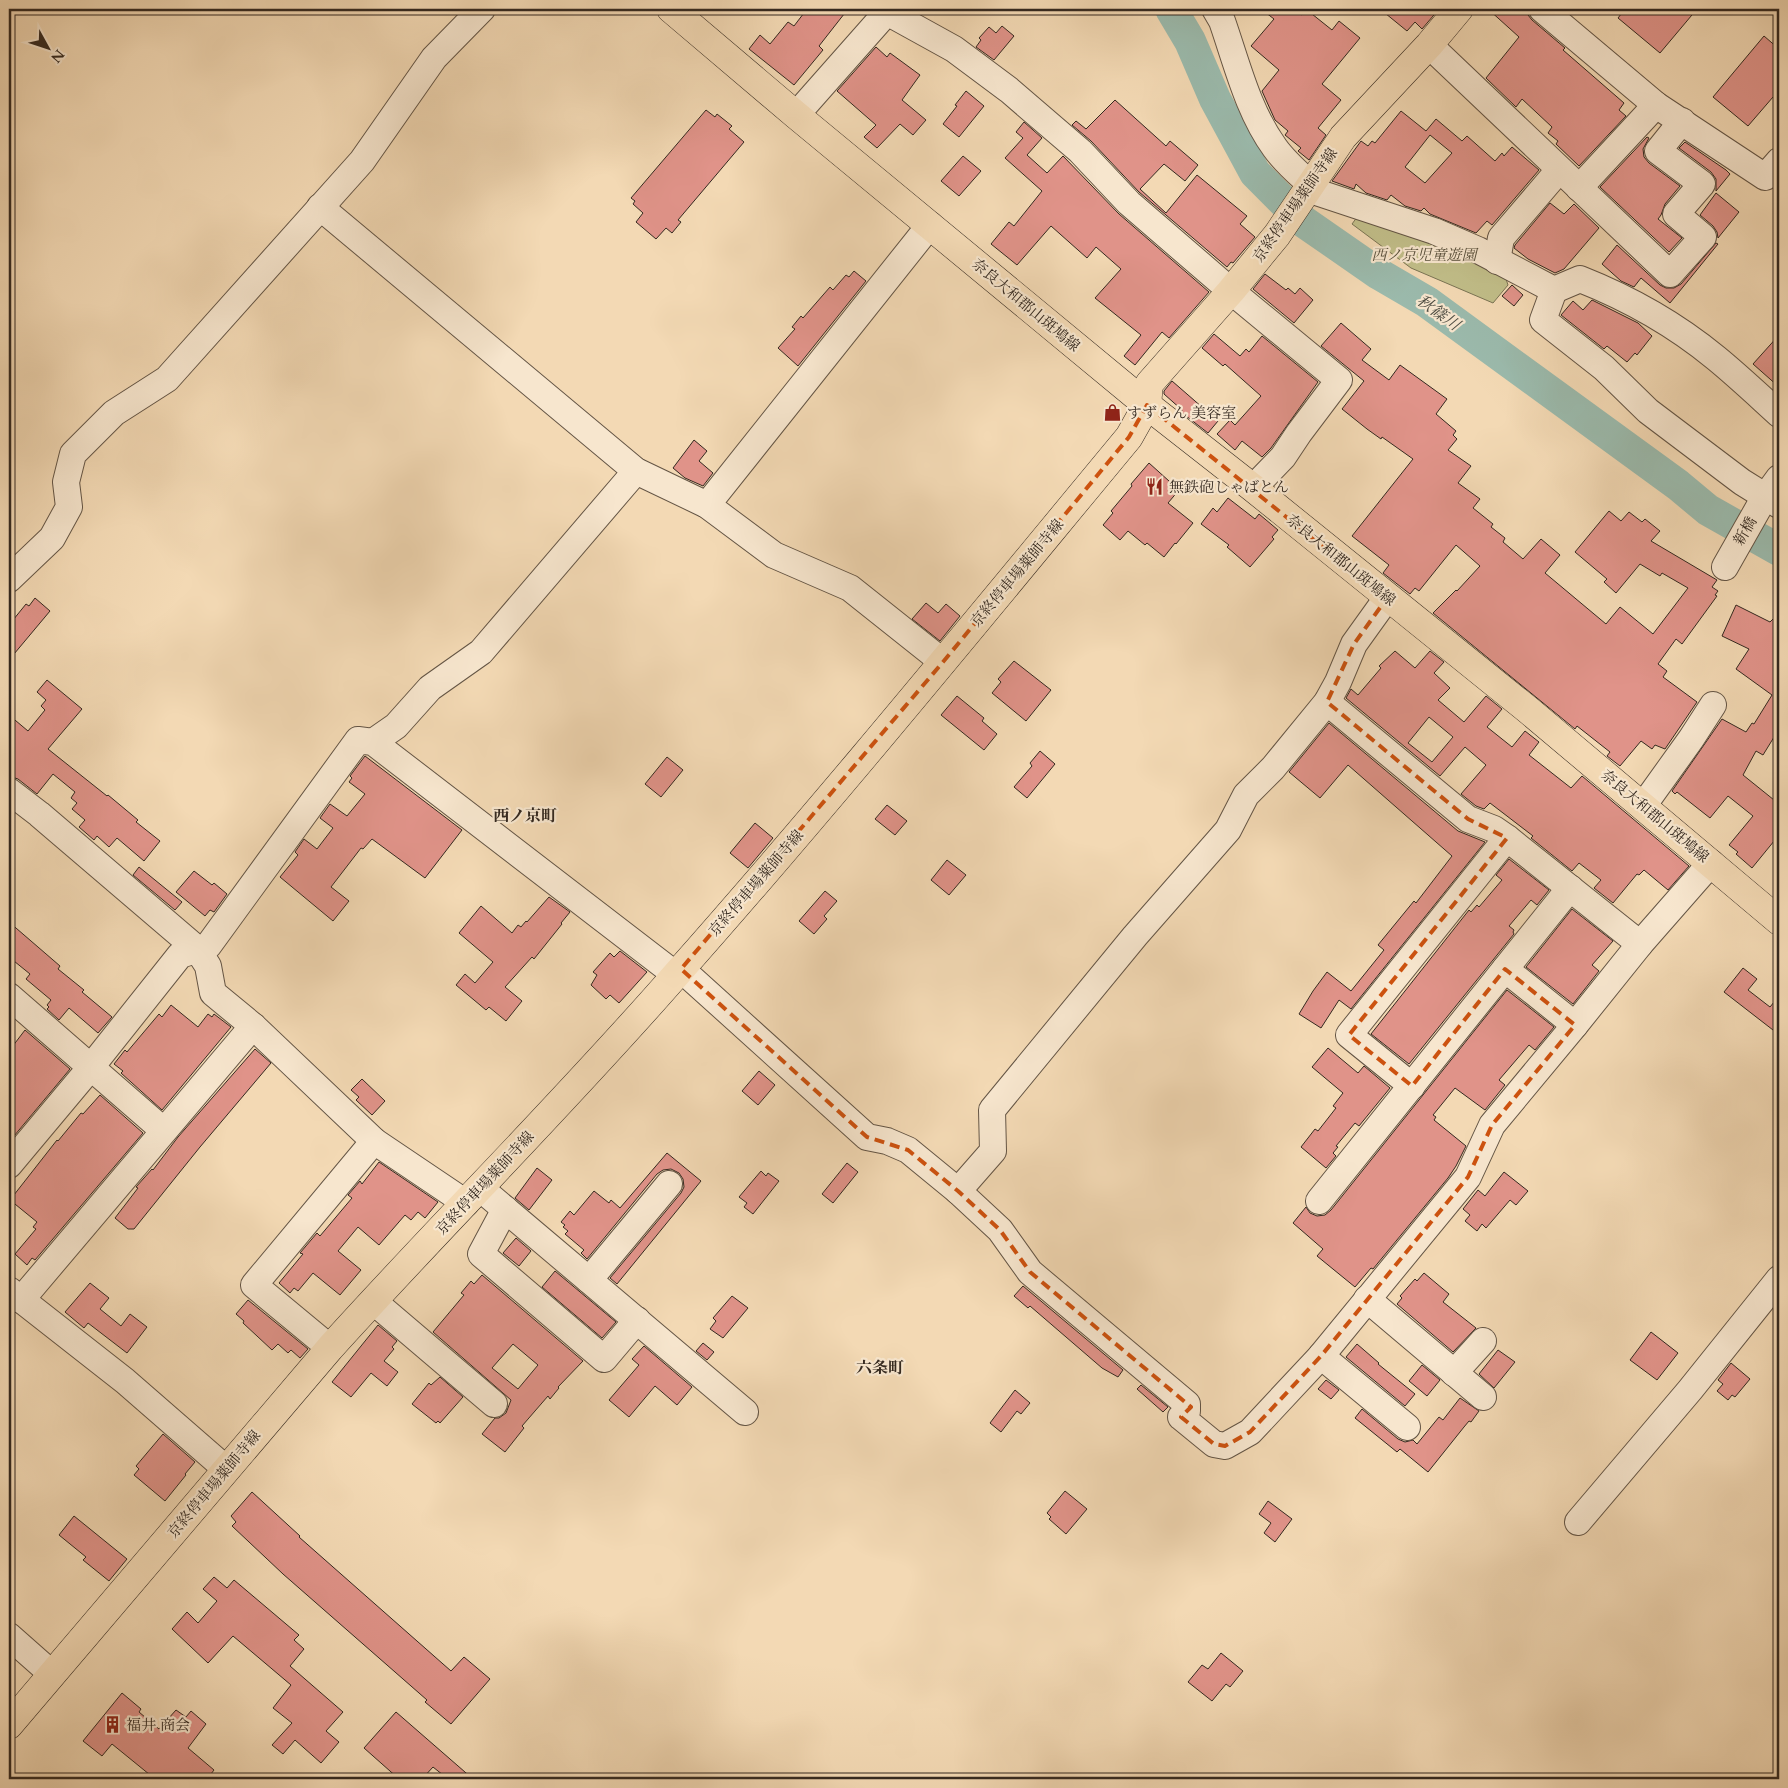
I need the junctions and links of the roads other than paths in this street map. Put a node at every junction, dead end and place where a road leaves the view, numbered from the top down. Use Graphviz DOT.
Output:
graph roads {
  1 [pos="482,9"];
  2 [pos="671,9"];
  3 [pos="1215,9"];
  4 [pos="1460,9"];
  5 [pos="1542,9"];
  6 [pos="1429,45"];
  7 [pos="1656,105"];
  8 [pos="796,115"];
  9 [pos="1682,121"];
  10 [pos="1779,161"];
  11 [pos="1560,170"];
  12 [pos="1307,188"];
  13 [pos="1579,188"];
  14 [pos="320,207"];
  15 [pos="930,225"];
  16 [pos="1497,261"];
  17 [pos="1554,290"];
  18 [pos="1231,291"];
  19 [pos="1147,405"];
  20 [pos="1779,414"];
  21 [pos="636,471"];
  22 [pos="1253,488"];
  23 [pos="1772,495"];
  24 [pos="707,505"];
  25 [pos="1726,564"];
  26 [pos="9,579"];
  27 [pos="1387,598"];
  28 [pos="943,662"];
  29 [pos="1327,702"];
  30 [pos="1713,705"];
  31 [pos="373,742"];
  32 [pos="9,791"];
  33 [pos="1643,806"];
  34 [pos="1507,838"];
  35 [pos="1711,863"];
  36 [pos="1570,888"];
  37 [pos="1779,921"];
  38 [pos="1640,944"];
  39 [pos="197,949"];
  40 [pos="1506,969"];
  41 [pos="679,972"];
  42 [pos="13,1008"];
  43 [pos="1575,1025"];
  44 [pos="253,1026"];
  45 [pos="91,1067"];
  46 [pos="1412,1086"];
  47 [pos="163,1130"];
  48 [pos="374,1141"];
  49 [pos="9,1165"];
  50 [pos="669,1184"];
  51 [pos="958,1191"];
  52 [pos="473,1196"];
  53 [pos="1319,1202"];
  54 [pos="505,1209"];
  55 [pos="589,1280"];
  56 [pos="1779,1280"];
  57 [pos="15,1295"];
  58 [pos="1367,1299"];
  59 [pos="373,1301"];
  60 [pos="637,1320"];
  61 [pos="1483,1341"];
  62 [pos="330,1348"];
  63 [pos="1321,1356"];
  64 [pos="1454,1373"];
  65 [pos="1483,1397"];
  66 [pos="494,1404"];
  67 [pos="745,1412"];
  68 [pos="1406,1427"];
  69 [pos="226,1469"];
  70 [pos="1578,1522"];
  71 [pos="9,1636"];
  72 [pos="52,1674"];
  73 [pos="9,1725"];
  1 -- 14 [label="street"];
  2 -- 8 [label="main road, 奈良大和郡山斑鳩線"];
  3 -- 12 [label="street"];
  4 -- 6 [label="main road, 京終停車場薬師寺線"];
  5 -- 7 [label="street"];
  6 -- 11 [label="street"];
  6 -- 12 [label="main road, 京終停車場薬師寺線"];
  7 -- 9 [label="street"];
  7 -- 13 [label="street"];
  8 -- 15 [label="main road, 奈良大和郡山斑鳩線"];
  8 -- 18 [label="street"];
  9 -- 10 [label="street"];
  9 -- 13 [label="street"];
  11 -- 13 [label="street"];
  11 -- 16 [label="street"];
  12 -- 16 [label="street"];
  12 -- 18 [label="main road, 京終停車場薬師寺線"];
  14 -- 21 [label="street"];
  14 -- 26 [label="street"];
  15 -- 19 [label="main road, 奈良大和郡山斑鳩線"];
  15 -- 24 [label="street"];
  16 -- 17 [label="street"];
  17 -- 20 [label="street"];
  17 -- 23 [label="street"];
  18 -- 19 [label="main road, 京終停車場薬師寺線"];
  18 -- 22 [label="street"];
  19 -- 22 [label="main road, 奈良大和郡山斑鳩線"];
  19 -- 28 [label="main road, 京終停車場薬師寺線"];
  21 -- 24 [label="street"];
  21 -- 31 [label="street"];
  22 -- 27 [label="main road, 奈良大和郡山斑鳩線"];
  23 -- 25 [label="street, 新橋"];
  24 -- 28 [label="street"];
  27 -- 29 [label="street"];
  27 -- 33 [label="main road, 奈良大和郡山斑鳩線"];
  28 -- 41 [label="main road, 京終停車場薬師寺線"];
  29 -- 34 [label="street"];
  29 -- 51 [label="street"];
  30 -- 33 [label="street"];
  31 -- 39 [label="street"];
  31 -- 41 [label="street"];
  32 -- 39 [label="street"];
  33 -- 35 [label="main road, 奈良大和郡山斑鳩線"];
  34 -- 36 [label="street"];
  34 -- 46 [label="street"];
  35 -- 37 [label="main road, 奈良大和郡山斑鳩線"];
  35 -- 38 [label="street"];
  36 -- 38 [label="street"];
  36 -- 40 [label="street"];
  38 -- 43 [label="street"];
  39 -- 44 [label="street"];
  39 -- 45 [label="street"];
  40 -- 43 [label="street"];
  40 -- 46 [label="street"];
  41 -- 51 [label="street"];
  41 -- 52 [label="main road, 京終停車場薬師寺線"];
  42 -- 45 [label="street"];
  43 -- 58 [label="street"];
  44 -- 47 [label="street"];
  44 -- 48 [label="street"];
  45 -- 47 [label="street"];
  45 -- 49 [label="street"];
  46 -- 53 [label="street"];
  47 -- 57 [label="street"];
  48 -- 52 [label="street"];
  48 -- 62 [label="street"];
  50 -- 55 [label="street"];
  51 -- 63 [label="street"];
  52 -- 54 [label="street"];
  52 -- 59 [label="main road, 京終停車場薬師寺線"];
  54 -- 55 [label="street"];
  54 -- 60 [label="street"];
  55 -- 60 [label="street"];
  56 -- 70 [label="street"];
  57 -- 69 [label="street"];
  58 -- 63 [label="street"];
  58 -- 64 [label="street"];
  59 -- 62 [label="main road, 京終停車場薬師寺線"];
  59 -- 66 [label="street"];
  60 -- 67 [label="street"];
  61 -- 64 [label="street"];
  62 -- 69 [label="main road, 京終停車場薬師寺線"];
  63 -- 68 [label="street"];
  64 -- 65 [label="street"];
  69 -- 72 [label="main road, 京終停車場薬師寺線"];
  71 -- 72 [label="street"];
  72 -- 73 [label="main road, 京終停車場薬師寺線"];
}
